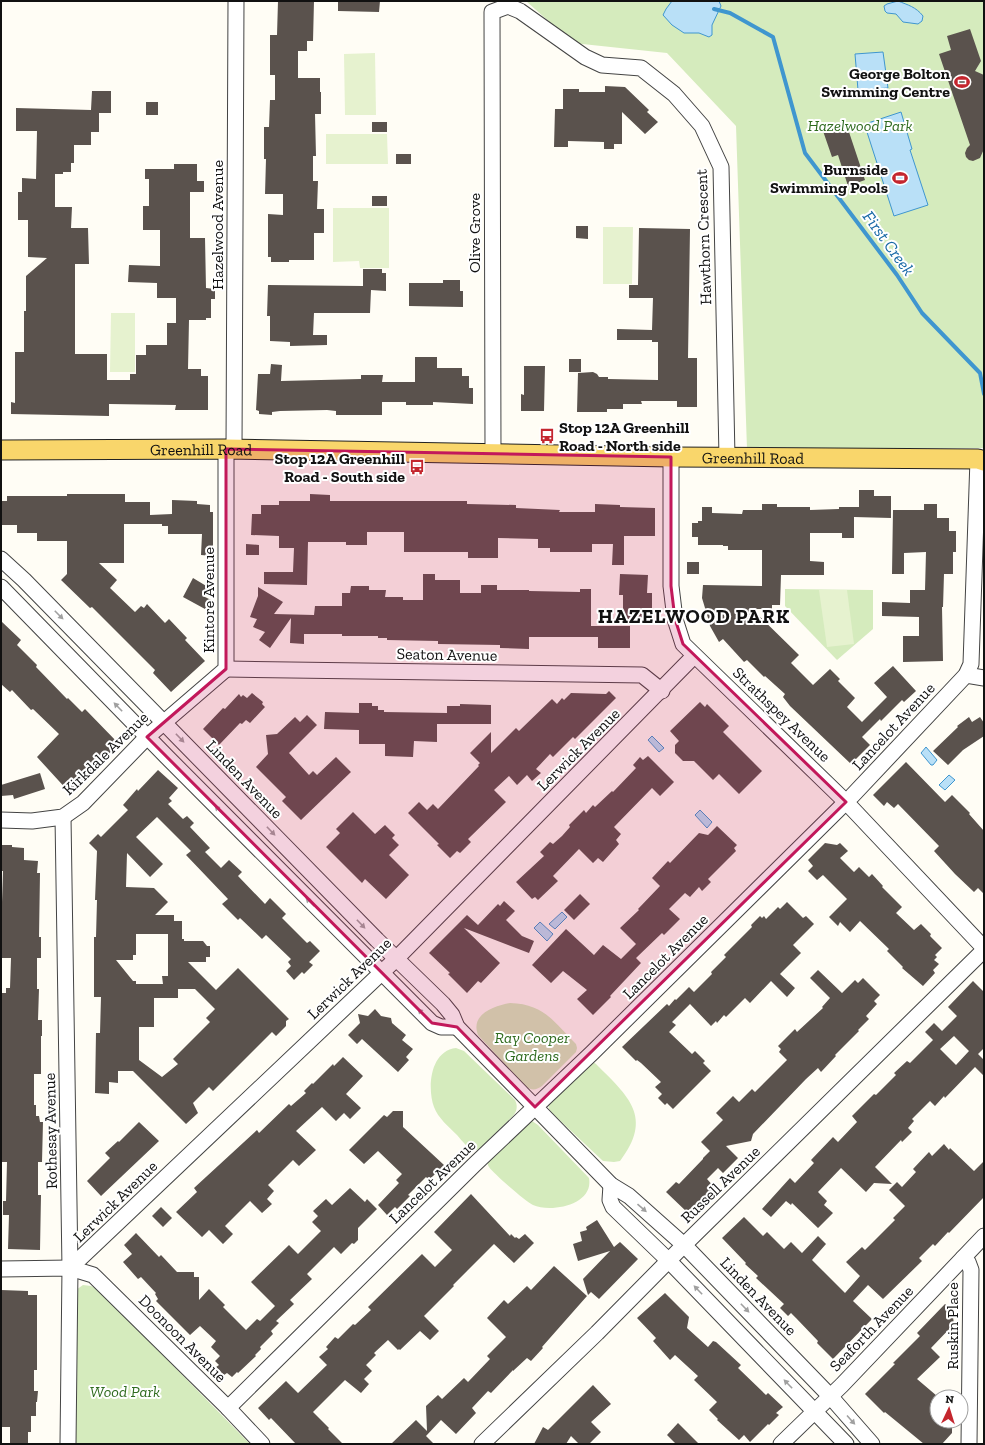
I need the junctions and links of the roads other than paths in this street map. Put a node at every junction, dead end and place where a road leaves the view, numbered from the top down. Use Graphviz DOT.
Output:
graph roads {
  1 [pos="236,1"];
  2 [pos="492,12"];
  3 [pos="230,449"];
  4 [pos="1,450"];
  5 [pos="493,453"];
  6 [pos="671,457"];
  7 [pos="727,458"];
  8 [pos="982,459"];
  9 [pos="1,559"];
  10 [pos="1,587"];
  11 [pos="37,593"];
  12 [pos="23,608"];
  13 [pos="694,656"];
  14 [pos="226,669"];
  15 [pos="966,675"];
  16 [pos="984,678"];
  17 [pos="662,690"];
  18 [pos="164,722"];
  19 [pos="147,737"];
  20 [pos="846,802"];
  21 [pos="62,817"];
  22 [pos="1,820"];
  23 [pos="984,949"];
  24 [pos="396,959"];
  25 [pos="381,972"];
  26 [pos="457,1027"];
  27 [pos="535,1107"];
  28 [pos="611,1185"];
  29 [pos="984,1236"];
  30 [pos="684,1245"];
  31 [pos="963,1258"];
  32 [pos="669,1261"];
  33 [pos="1,1268"];
  34 [pos="70,1268"];
  35 [pos="830,1396"];
  36 [pos="228,1408"];
  37 [pos="815,1412"];
  38 [pos="977,1418"];
  39 [pos="68,1444"];
  40 [pos="262,1444"];
  41 [pos="482,1444"];
  42 [pos="781,1444"];
  43 [pos="846,1444"];
  44 [pos="872,1444"];
  45 [pos="969,1444"];
  1 -- 3 [label="street, Hazelwood Avenue"];
  2 -- 5 [label="street, Olive Grove"];
  2 -- 7 [label="street, Hawthorn Crescent"];
  3 -- 4 [label="main road, Greenhill Road"];
  3 -- 5 [label="main road, Greenhill Road"];
  3 -- 14 [label="street, Kintore Avenue"];
  5 -- 6 [label="main road, Greenhill Road"];
  6 -- 7 [label="main road, Greenhill Road"];
  6 -- 13 [label="street, Strathspey Avenue"];
  7 -- 8 [label="main road, Greenhill Road"];
  8 -- 15 [label="street, Lancelot Avenue"];
  9 -- 11 [label="street, Linden Avenue"];
  10 -- 12 [label="street"];
  11 -- 12 [label="street"];
  11 -- 18 [label="street, Linden Avenue, one-way"];
  19 -- 12 [label="street, one-way"];
  13 -- 17 [label="street, Lerwick Avenue"];
  13 -- 20 [label="street, Strathspey Avenue"];
  14 -- 17 [label="street, Seaton Avenue"];
  14 -- 18 [label="street, Kintore Avenue"];
  15 -- 16 [label="street"];
  15 -- 20 [label="street, Lancelot Avenue"];
  17 -- 24 [label="street, Lerwick Avenue"];
  18 -- 19 [label="street, Kirkdale Avenue"];
  18 -- 24 [label="street, Linden Avenue, one-way"];
  19 -- 21 [label="street, Kirkdale Avenue"];
  25 -- 19 [label="street, one-way"];
  20 -- 23 [label="street, Strathspey Avenue"];
  20 -- 27 [label="street, Lancelot Avenue"];
  21 -- 22 [label="street, Kirkdale Avenue"];
  21 -- 34 [label="street, Rothesay Avenue"];
  23 -- 30 [label="street, Russell Avenue"];
  24 -- 25 [label="street, Lerwick Avenue"];
  24 -- 26 [label="street, Linden Avenue"];
  26 -- 25 [label="street, one-way"];
  25 -- 34 [label="street, Lerwick Avenue"];
  26 -- 27 [label="street, Linden Avenue"];
  27 -- 28 [label="street, Linden Avenue"];
  27 -- 36 [label="street, Lancelot Avenue"];
  28 -- 30 [label="street, Linden Avenue, one-way"];
  28 -- 32 [label="street"];
  29 -- 31 [label="street, Seaforth Avenue"];
  30 -- 32 [label="street, Russell Avenue"];
  30 -- 35 [label="street, Linden Avenue, one-way"];
  31 -- 35 [label="street, Seaforth Avenue"];
  31 -- 38 [label="street, Ruskin Place"];
  37 -- 32 [label="street, one-way"];
  32 -- 41 [label="street, Russell Avenue"];
  33 -- 34 [label="street"];
  34 -- 36 [label="street, Doonoon Avenue"];
  34 -- 39 [label="street, Rothesay Avenue"];
  35 -- 37 [label="street, Seaforth Avenue"];
  35 -- 44 [label="street, Linden Avenue, one-way"];
  36 -- 40 [label="street, Doonoon Avenue"];
  37 -- 42 [label="street, Seaforth Avenue"];
  37 -- 43 [label="street"];
  38 -- 45 [label="street, Ruskin Place"];
}
